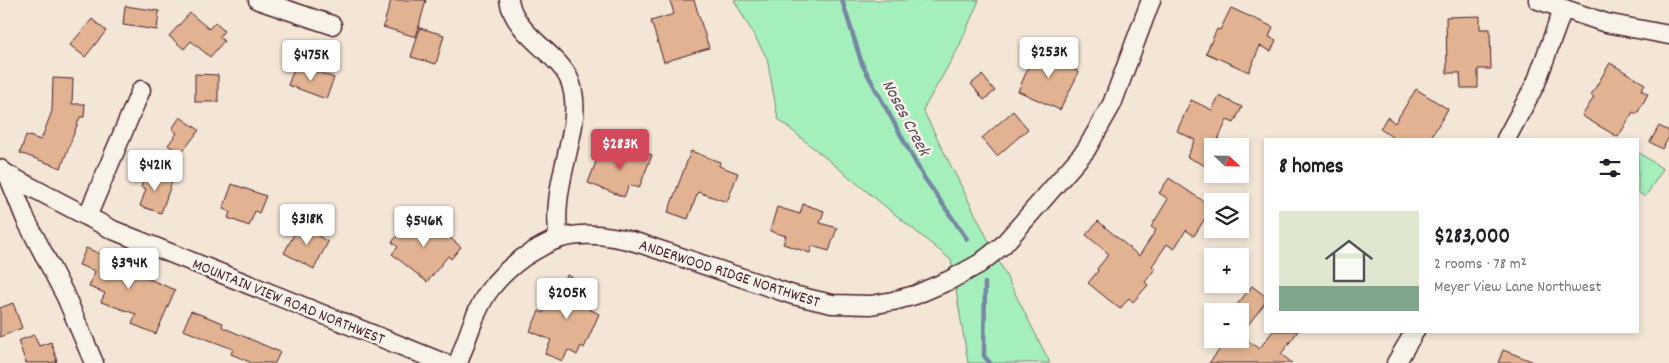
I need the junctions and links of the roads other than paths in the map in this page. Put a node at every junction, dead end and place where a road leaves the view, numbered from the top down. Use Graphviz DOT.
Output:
graph roads {
  1 [pos="258,0"];
  2 [pos="509,0"];
  3 [pos="1151,0"];
  4 [pos="1538,0"];
  5 [pos="1563,9"];
  6 [pos="332,25"];
  7 [pos="1669,35"];
  8 [pos="141,90"];
  9 [pos="1507,138"];
  10 [pos="4,172"];
  11 [pos="87,217"];
  12 [pos="559,238"];
  13 [pos="1413,333"];
  14 [pos="94,363"];
  15 [pos="444,363"];
  16 [pos="458,363"];
  17 [pos="1396,363"];
  1 -- 6 [label="street"];
  2 -- 12 [label="street"];
  3 -- 12 [label="street, ANDERWOOD RIDGE NORTHWEST"];
  4 -- 5 [label="street"];
  5 -- 7 [label="street"];
  5 -- 9 [label="street"];
  8 -- 11 [label="street"];
  10 -- 11 [label="street, MOUNTAIN VIEW ROAD NORTHWEST"];
  10 -- 14 [label="street"];
  11 -- 15 [label="street, MOUNTAIN VIEW ROAD NORTHWEST"];
  12 -- 16 [label="street, ANDERWOOD RIDGE NORTHWEST"];
  13 -- 17 [label="street"];
}
